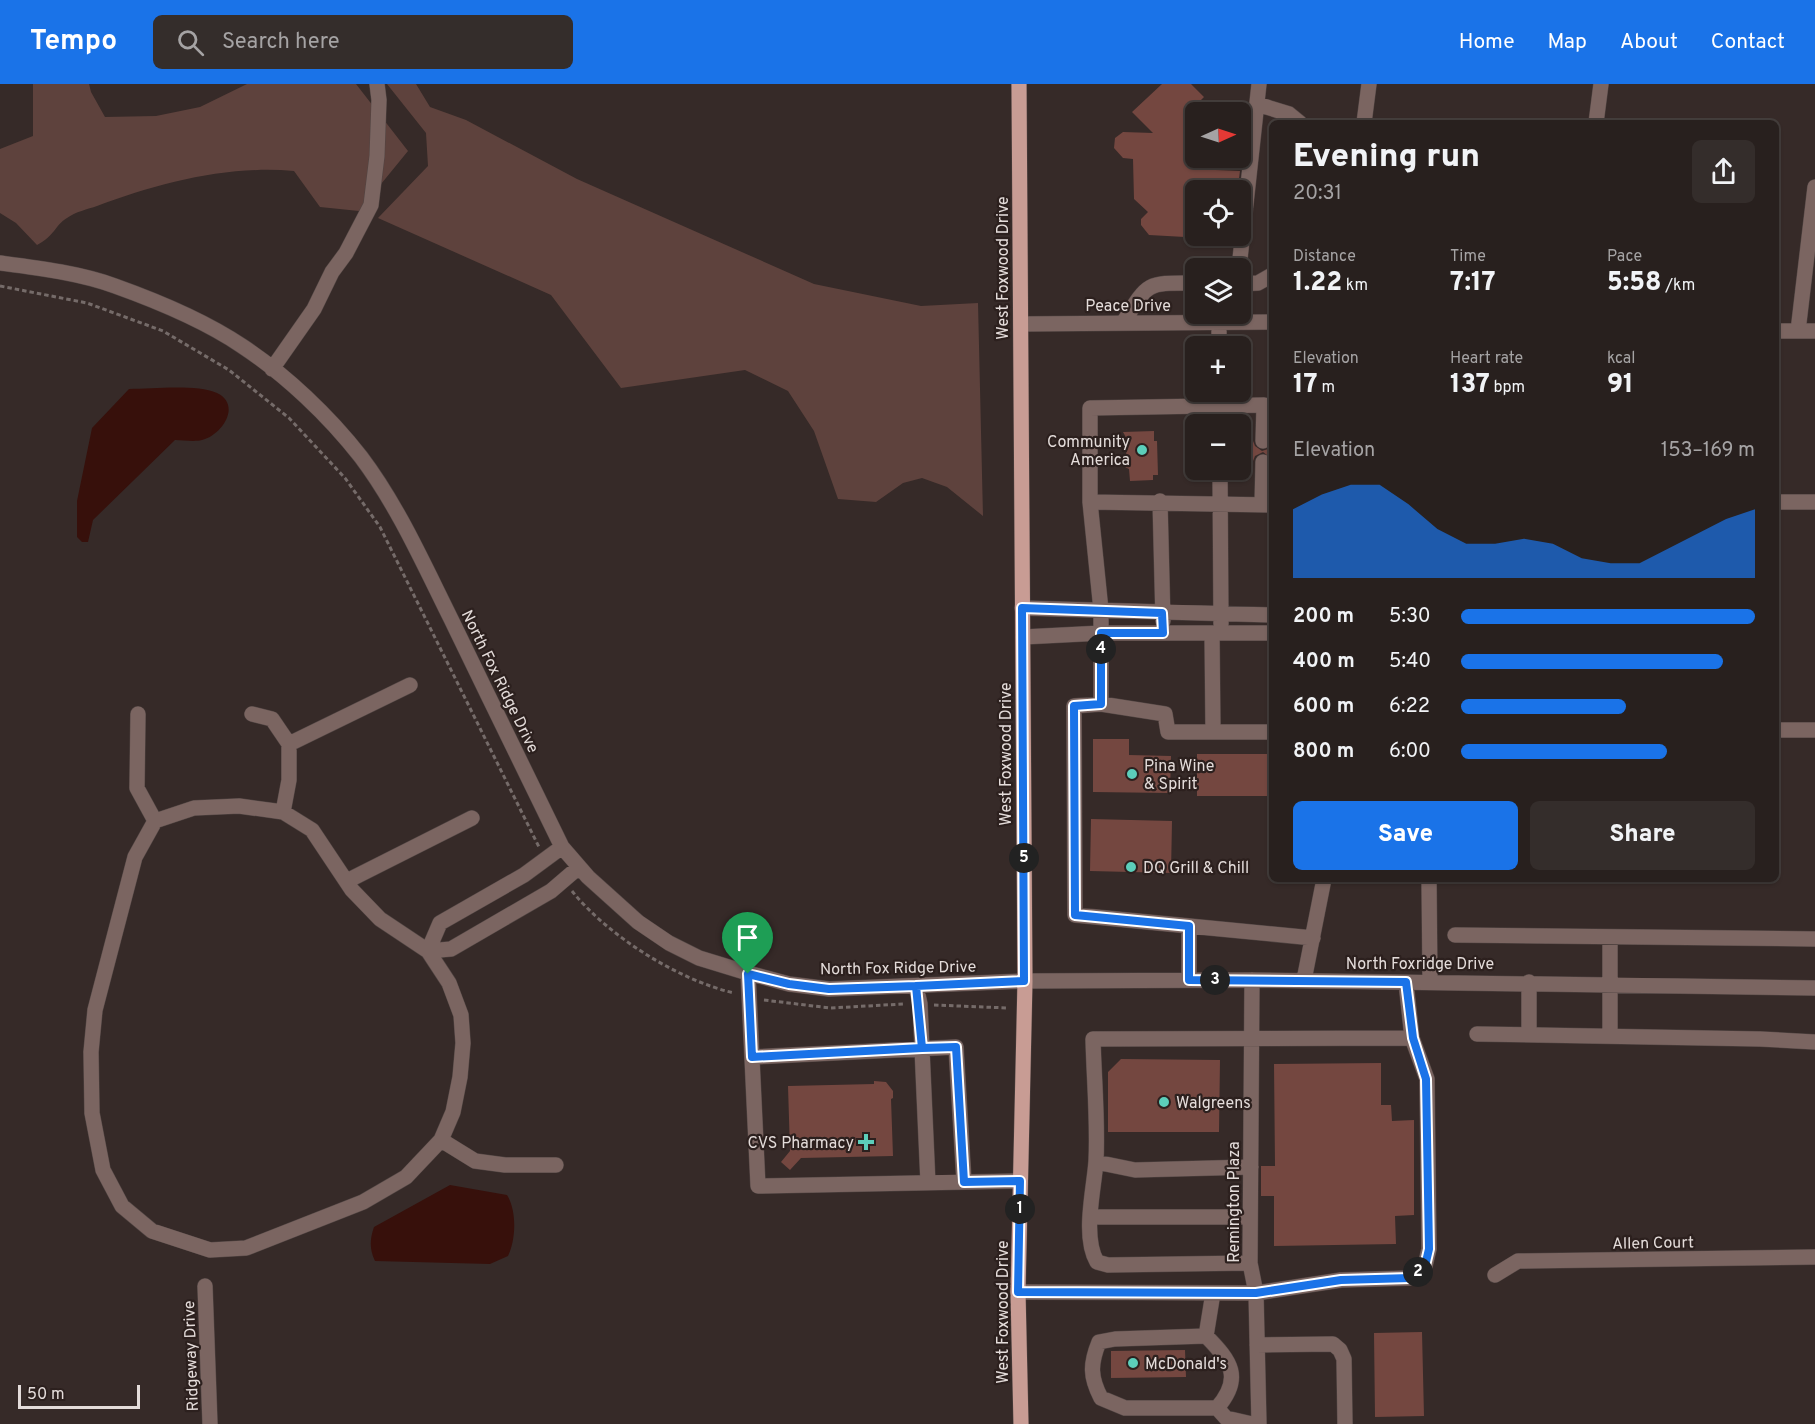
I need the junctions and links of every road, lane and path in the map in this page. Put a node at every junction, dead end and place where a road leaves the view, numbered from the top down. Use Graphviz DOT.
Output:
graph roads {
  1 [pos="377,84"];
  2 [pos="1019,84"];
  3 [pos="1259,84"];
  4 [pos="1369,84"];
  5 [pos="1601,84"];
  6 [pos="1257,104"];
  7 [pos="1296,120"];
  8 [pos="1364,120"];
  9 [pos="1596,120"];
  10 [pos="1815,187"];
  11 [pos="1240,258"];
  12 [pos="0,262"];
  13 [pos="1269,277"];
  14 [pos="1185,283"];
  15 [pos="1251,283"];
  16 [pos="1185,321"];
  17 [pos="1251,321"];
  18 [pos="1269,322"];
  19 [pos="1123,323"];
  20 [pos="1021,324"];
  21 [pos="1779,331"];
  22 [pos="1798,331"];
  23 [pos="1815,331"];
  24 [pos="272,369"];
  25 [pos="1185,401"];
  26 [pos="1245,402"];
  27 [pos="1263,441"];
  28 [pos="1263,462"];
  29 [pos="1220,480"];
  30 [pos="1160,501"];
  31 [pos="1090,502"];
  32 [pos="1220,502"];
  33 [pos="1779,502"];
  34 [pos="1815,502"];
  35 [pos="1267,505"];
  36 [pos="1022,608"];
  37 [pos="1101,610"];
  38 [pos="1162,613"];
  39 [pos="1221,614"];
  40 [pos="1269,615"];
  41 [pos="1101,633"];
  42 [pos="1163,633"];
  43 [pos="1216,633"];
  44 [pos="1269,633"];
  45 [pos="1023,637"];
  46 [pos="410,685"];
  47 [pos="1101,704"];
  48 [pos="138,714"];
  49 [pos="252,714"];
  50 [pos="1779,730"];
  51 [pos="1815,730"];
  52 [pos="1213,732"];
  53 [pos="1269,732"];
  54 [pos="289,744"];
  55 [pos="283,812"];
  56 [pos="472,818"];
  57 [pos="155,821"];
  58 [pos="562,847"];
  59 [pos="579,867"];
  60 [pos="346,881"];
  61 [pos="1323,882"];
  62 [pos="1428,882"];
  63 [pos="1189,926"];
  64 [pos="1455,935"];
  65 [pos="1610,937"];
  66 [pos="1313,938"];
  67 [pos="1815,939"];
  68 [pos="428,951"];
  69 [pos="748,974"];
  70 [pos="1189,980"];
  71 [pos="1252,980"];
  72 [pos="1304,980"];
  73 [pos="1024,981"];
  74 [pos="1430,981"];
  75 [pos="1406,982"];
  76 [pos="1529,982"];
  77 [pos="1609,984"];
  78 [pos="916,986"];
  79 [pos="1815,988"];
  80 [pos="1477,1034"];
  81 [pos="1529,1035"];
  82 [pos="1610,1036"];
  83 [pos="1252,1038"];
  84 [pos="1413,1038"];
  85 [pos="1815,1042"];
  86 [pos="922,1048"];
  87 [pos="752,1057"];
  88 [pos="441,1140"];
  89 [pos="1096,1162"];
  90 [pos="556,1165"];
  91 [pos="1251,1167"];
  92 [pos="1020,1181"];
  93 [pos="964,1182"];
  94 [pos="928,1183"];
  95 [pos="1091,1217"];
  96 [pos="1250,1217"];
  97 [pos="1815,1257"];
  98 [pos="1250,1263"];
  99 [pos="1495,1275"];
  100 [pos="205,1286"];
  101 [pos="1018,1292"];
  102 [pos="1213,1293"];
  103 [pos="1256,1293"];
  104 [pos="1206,1336"];
  105 [pos="1257,1345"];
  106 [pos="1217,1408"];
  107 [pos="210,1424"];
  108 [pos="1021,1424"];
  109 [pos="1252,1424"];
  110 [pos="1259,1424"];
  111 [pos="1345,1424"];
  1 -- 24 [label="street"];
  2 -- 20 [label="main road, West Foxwood Drive"];
  3 -- 6 [label="street"];
  4 -- 8 [label="street"];
  5 -- 9 [label="street"];
  6 -- 7 [label="street"];
  6 -- 11 [label="street"];
  10 -- 22 [label="street"];
  12 -- 24 [label="street, North Fox Ridge Drive"];
  13 -- 15 [label="street"];
  14 -- 19 [label="street"];
  16 -- 19 [label="street, Peace Drive"];
  17 -- 18 [label="street, Peace Drive"];
  19 -- 20 [label="street, Peace Drive"];
  20 -- 36 [label="main road, West Foxwood Drive"];
  21 -- 22 [label="street"];
  22 -- 23 [label="street"];
  24 -- 58 [label="street, North Fox Ridge Drive"];
  25 -- 31 [label="street"];
  26 -- 27 [label="street"];
  28 -- 35 [label="street"];
  29 -- 32 [label="street"];
  30 -- 31 [label="street"];
  30 -- 32 [label="street"];
  30 -- 38 [label="street"];
  31 -- 37 [label="street"];
  32 -- 35 [label="street"];
  32 -- 39 [label="street"];
  33 -- 34 [label="street"];
  36 -- 37 [label="street"];
  36 -- 45 [label="main road, West Foxwood Drive"];
  37 -- 38 [label="street"];
  37 -- 41 [label="street"];
  38 -- 39 [label="street"];
  38 -- 42 [label="street"];
  39 -- 40 [label="street"];
  39 -- 43 [label="street"];
  41 -- 42 [label="street"];
  41 -- 45 [label="street"];
  41 -- 47 [label="street"];
  42 -- 43 [label="street"];
  43 -- 44 [label="street"];
  43 -- 52 [label="street"];
  45 -- 73 [label="main road, West Foxwood Drive"];
  46 -- 54 [label="street"];
  47 -- 52 [label="street"];
  47 -- 63 [label="street"];
  48 -- 57 [label="street"];
  49 -- 54 [label="street"];
  50 -- 51 [label="street"];
  52 -- 53 [label="street"];
  54 -- 55 [label="street"];
  55 -- 57 [label="street"];
  55 -- 60 [label="street"];
  56 -- 60 [label="street"];
  57 -- 88 [label="street"];
  58 -- 59 [label="street, North Fox Ridge Drive"];
  58 -- 68 [label="street"];
  59 -- 68 [label="street"];
  59 -- 69 [label="street, North Fox Ridge Drive"];
  60 -- 68 [label="street"];
  61 -- 66 [label="street"];
  62 -- 74 [label="street"];
  63 -- 66 [label="street"];
  63 -- 70 [label="street"];
  64 -- 65 [label="street"];
  65 -- 67 [label="street"];
  65 -- 77 [label="street"];
  66 -- 72 [label="street"];
  68 -- 88 [label="street"];
  69 -- 78 [label="street, North Fox Ridge Drive"];
  69 -- 87 [label="street"];
  70 -- 71 [label="street, North Foxridge Drive"];
  70 -- 73 [label="street, North Foxridge Drive"];
  71 -- 72 [label="street, North Foxridge Drive"];
  71 -- 83 [label="street, Remington Plaza"];
  72 -- 75 [label="street, North Foxridge Drive"];
  73 -- 78 [label="street, North Fox Ridge Drive"];
  73 -- 92 [label="main road, West Foxwood Drive"];
  74 -- 75 [label="street, North Foxridge Drive"];
  74 -- 76 [label="street, North Foxridge Drive"];
  75 -- 84 [label="street"];
  76 -- 77 [label="street, North Foxridge Drive"];
  76 -- 81 [label="street"];
  77 -- 79 [label="street, North Foxridge Drive"];
  77 -- 82 [label="street"];
  78 -- 86 [label="street"];
  80 -- 81 [label="street"];
  81 -- 82 [label="street"];
  82 -- 85 [label="street"];
  83 -- 84 [label="street"];
  83 -- 89 [label="street"];
  83 -- 91 [label="street, Remington Plaza"];
  84 -- 103 [label="street"];
  86 -- 87 [label="street"];
  86 -- 93 [label="street"];
  86 -- 94 [label="street"];
  87 -- 94 [label="street"];
  88 -- 90 [label="street"];
  89 -- 91 [label="street"];
  89 -- 95 [label="street"];
  91 -- 96 [label="street, Remington Plaza"];
  92 -- 93 [label="street"];
  92 -- 101 [label="main road, West Foxwood Drive"];
  93 -- 94 [label="street"];
  95 -- 96 [label="street"];
  95 -- 98 [label="street"];
  96 -- 98 [label="street, Remington Plaza"];
  97 -- 99 [label="street, Allen Court"];
  98 -- 103 [label="street, Remington Plaza"];
  100 -- 107 [label="street, Ridgeway Drive"];
  101 -- 102 [label="street"];
  101 -- 108 [label="main road, West Foxwood Drive"];
  102 -- 103 [label="street"];
  102 -- 104 [label="street"];
  103 -- 105 [label="street, Remington Plaza"];
  104 -- 106 [label="street"];
  104 -- 106 [label="street"];
  105 -- 110 [label="street, Remington Plaza"];
  105 -- 111 [label="street"];
  106 -- 109 [label="street"];
}
